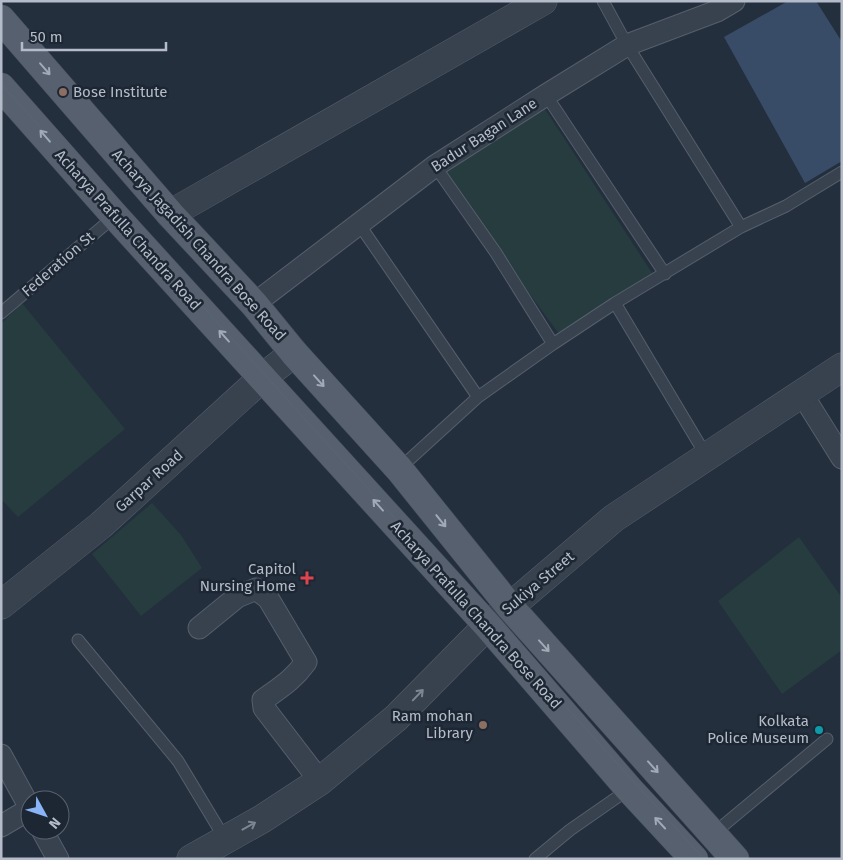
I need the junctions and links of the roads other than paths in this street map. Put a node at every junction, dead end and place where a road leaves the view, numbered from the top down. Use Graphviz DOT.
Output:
graph roads {
  1 [pos="543,1"];
  2 [pos="603,1"];
  3 [pos="734,1"];
  4 [pos="1,20"];
  5 [pos="627,45"];
  6 [pos="1,87"];
  7 [pos="546,95"];
  8 [pos="435,166"];
  9 [pos="842,172"];
  10 [pos="170,214"];
  11 [pos="115,216"];
  12 [pos="359,224"];
  13 [pos="740,227"];
  14 [pos="665,274"];
  15 [pos="615,303"];
  16 [pos="254,304"];
  17 [pos="1,313"];
  18 [pos="553,344"];
  19 [pos="294,353"];
  20 [pos="842,367"];
  21 [pos="259,375"];
  22 [pos="802,394"];
  23 [pos="478,397"];
  24 [pos="707,457"];
  25 [pos="842,458"];
  26 [pos="399,469"];
  27 [pos="3,599"];
  28 [pos="510,607"];
  29 [pos="488,626"];
  30 [pos="199,628"];
  31 [pos="78,640"];
  32 [pos="827,739"];
  33 [pos="1,755"];
  34 [pos="320,781"];
  35 [pos="629,789"];
  36 [pos="20,790"];
  37 [pos="20,815"];
  38 [pos="1,826"];
  39 [pos="712,834"];
  40 [pos="225,839"];
  41 [pos="48,840"];
  42 [pos="58,859"];
  43 [pos="191,859"];
  44 [pos="535,859"];
  45 [pos="694,859"];
  46 [pos="735,859"];
  1 -- 10 [label="street"];
  2 -- 5 [label="lane"];
  3 -- 5 [label="street, Badur Bagan Lane"];
  4 -- 10 [label="main road, Acharya Jagadish Chandra Bose Road, one-way"];
  5 -- 7 [label="street, Badur Bagan Lane"];
  5 -- 13 [label="lane"];
  11 -- 6 [label="main road, Acharya Prafulla Chandra Road, one-way"];
  7 -- 8 [label="street, Badur Bagan Lane"];
  7 -- 14 [label="lane"];
  8 -- 12 [label="street, Badur Bagan Lane"];
  8 -- 18 [label="lane"];
  9 -- 13 [label="lane"];
  10 -- 16 [label="main road, Acharya Jagadish Chandra Bose Road"];
  11 -- 17 [label="lane, Federation St"];
  21 -- 11 [label="main road, Acharya Prafulla Chandra Road, one-way"];
  12 -- 16 [label="street, Badur Bagan Lane"];
  12 -- 23 [label="lane"];
  13 -- 14 [label="lane"];
  14 -- 15 [label="lane"];
  15 -- 18 [label="lane"];
  15 -- 24 [label="lane"];
  16 -- 19 [label="main road, Acharya Jagadish Chandra Bose Road"];
  18 -- 23 [label="lane"];
  19 -- 21 [label="street, Garpar Road"];
  19 -- 26 [label="main road, Acharya Jagadish Chandra Bose Road, one-way"];
  20 -- 22 [label="street, Sukiya Street"];
  21 -- 27 [label="street, Garpar Road"];
  29 -- 21 [label="main road, Acharya Prafulla Chandra Bose Road, one-way"];
  22 -- 24 [label="street, Sukiya Street"];
  22 -- 25 [label="street"];
  23 -- 26 [label="lane"];
  24 -- 28 [label="street, Sukiya Street"];
  26 -- 28 [label="main road, Acharya Prafulla Chandra Bose Road, one-way"];
  28 -- 29 [label="street, Sukiya Street"];
  28 -- 39 [label="main road, Acharya Prafulla Chandra Bose Road, one-way"];
  34 -- 29 [label="street, Sukiya Street, one-way"];
  29 -- 35 [label="main road, Acharya Prafulla Chandra Bose Road"];
  30 -- 34 [label="street"];
  31 -- 40 [label="lane"];
  32 -- 39 [label="lane"];
  33 -- 36 [label="street"];
  40 -- 34 [label="street, Sukiya Street, one-way"];
  35 -- 44 [label="lane"];
  45 -- 35 [label="main road, Acharya Prafulla Chandra Bose Road, one-way"];
  37 -- 38 [label="street"];
  39 -- 46 [label="main road, Acharya Prafulla Chandra Bose Road"];
  40 -- 43 [label="street, Sukiya Street"];
  41 -- 42 [label="street"];
}
